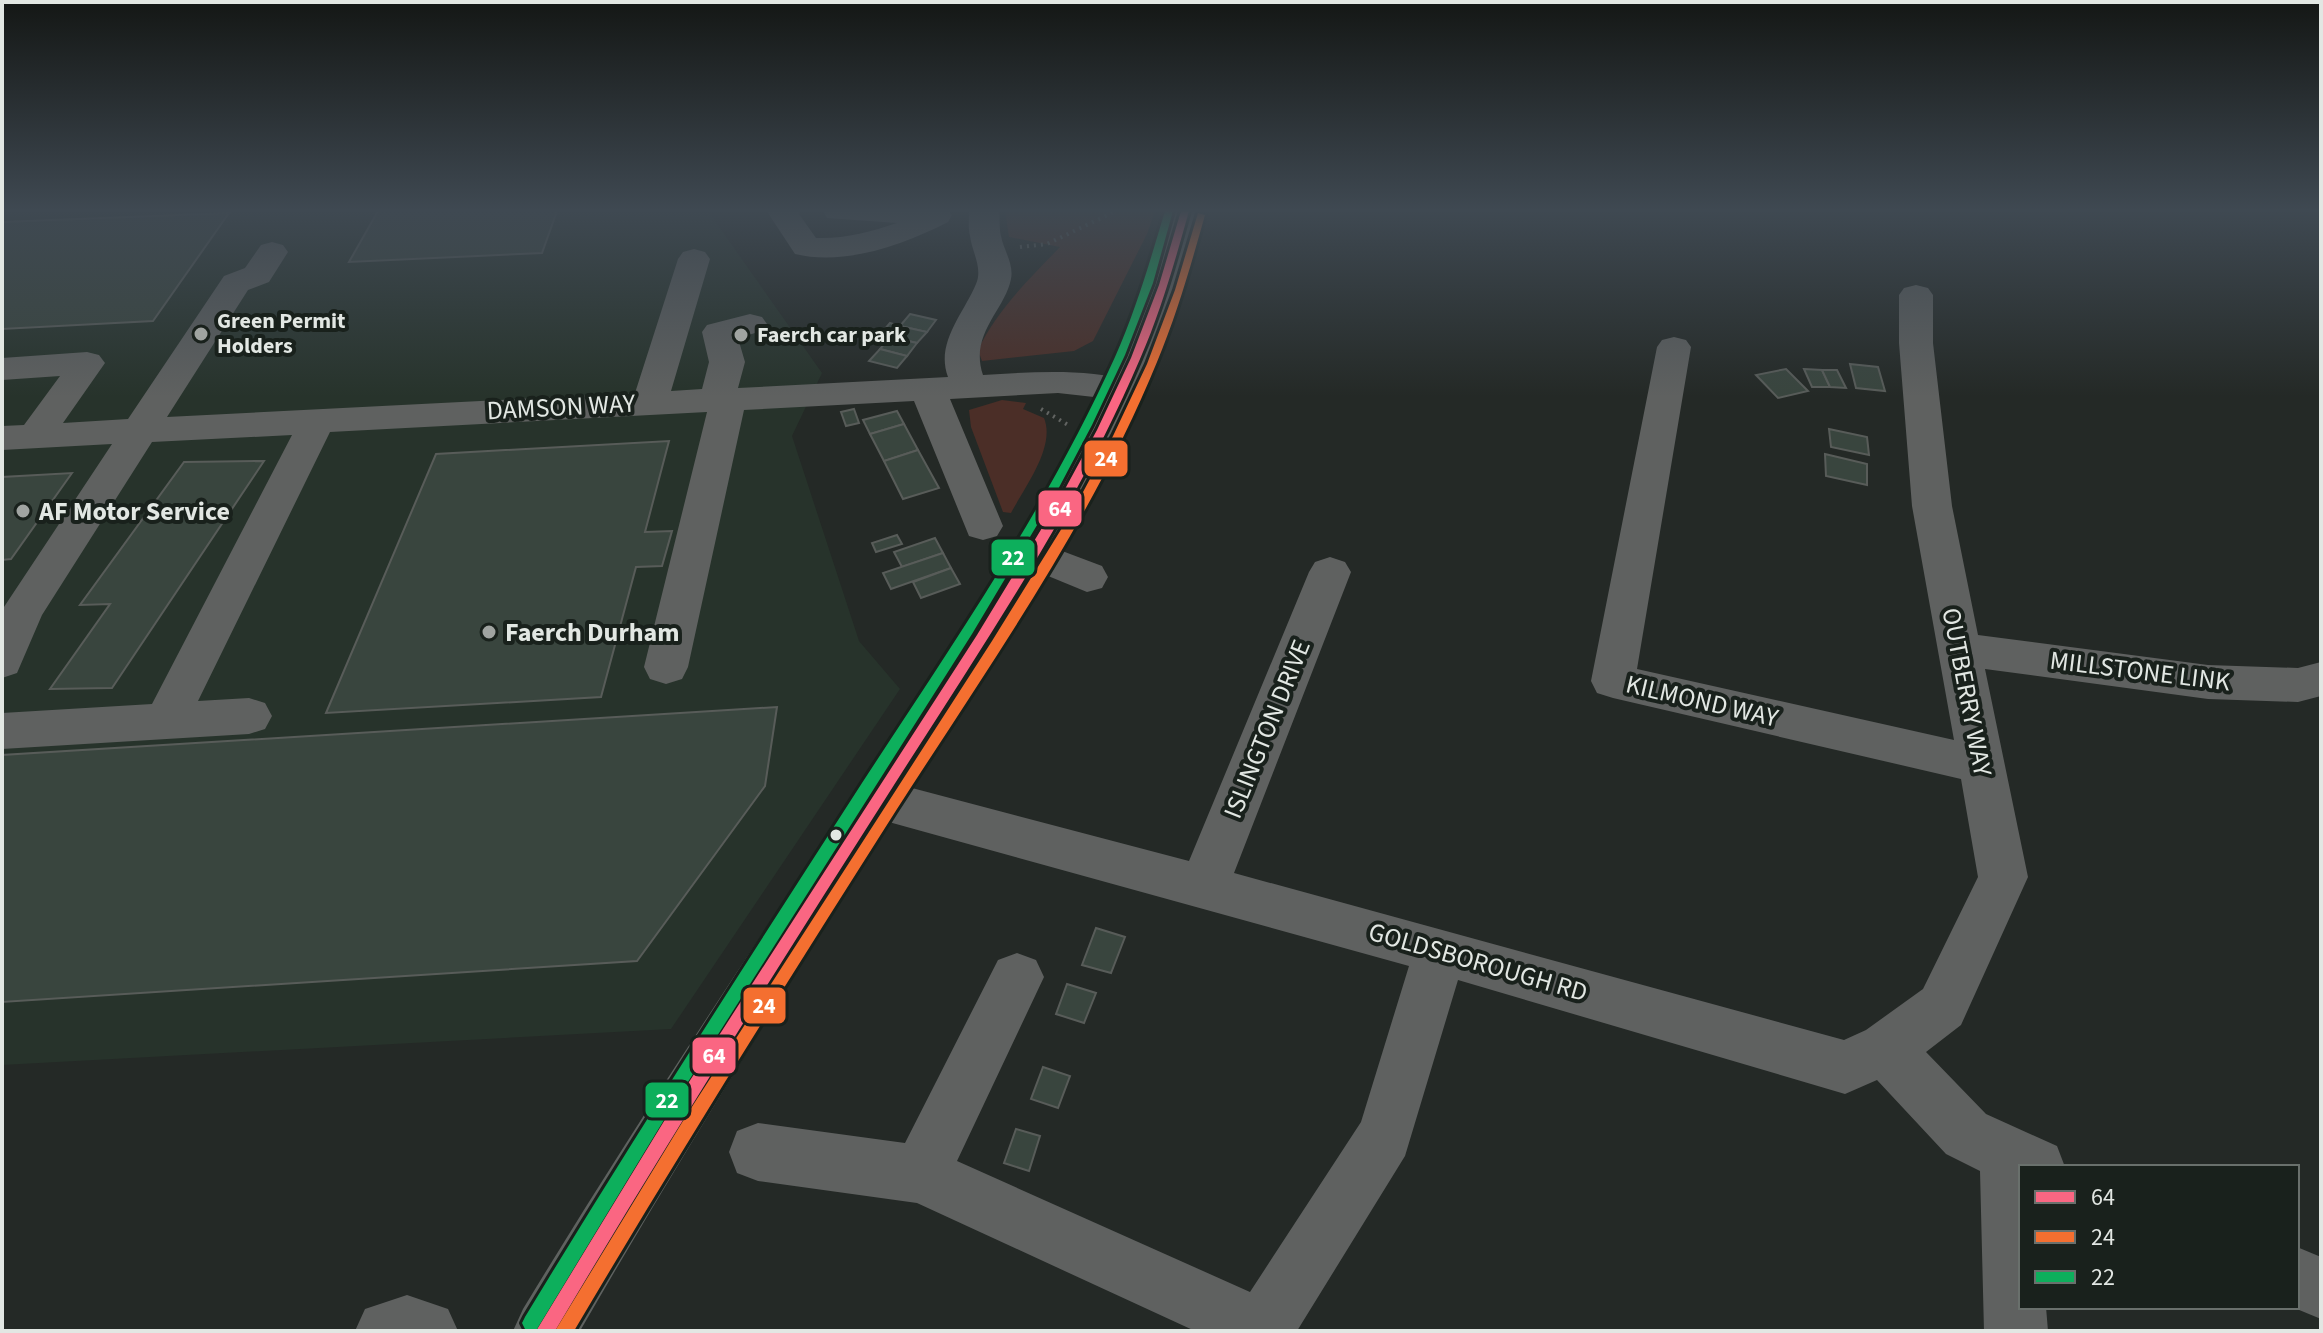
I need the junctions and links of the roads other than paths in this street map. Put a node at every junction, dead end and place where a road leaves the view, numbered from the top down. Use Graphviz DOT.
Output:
graph roads {
  1 [pos="258,273"];
  2 [pos="690,273"];
  3 [pos="995,273"];
  4 [pos="1168,273"];
  5 [pos="1916,295"];
  6 [pos="750,324"];
  7 [pos="1674,347"];
  8 [pos="2,369"];
  9 [pos="970,387"];
  10 [pos="931,389"];
  11 [pos="1121,389"];
  12 [pos="723,399"];
  13 [pos="650,402"];
  14 [pos="318,419"];
  15 [pos="138,431"];
  16 [pos="18,438"];
  17 [pos="983,526"];
  18 [pos="1033,554"];
  19 [pos="1330,572"];
  20 [pos="1087,577"];
  21 [pos="12,612"];
  22 [pos="1958,649"];
  23 [pos="2,661"];
  24 [pos="666,667"];
  25 [pos="2321,679"];
  26 [pos="249,716"];
  27 [pos="165,722"];
  28 [pos="2,731"];
  29 [pos="1981,765"];
  30 [pos="878,799"];
  31 [pos="1204,886"];
  32 [pos="1440,951"];
  33 [pos="1017,977"];
  34 [pos="1885,1049"];
  35 [pos="758,1152"];
  36 [pos="2023,1161"];
  37 [pos="920,1174"];
  38 [pos="2019,1258"];
  39 [pos="2299,1279"];
  40 [pos="2321,1288"];
  41 [pos="1261,1330"];
  42 [pos="387,1331"];
  43 [pos="426,1331"];
  44 [pos="545,1331"];
  45 [pos="2016,1331"];
  1 -- 15 [label="street"];
  2 -- 13 [label="street"];
  3 -- 9 [label="street"];
  4 -- 11 [label="main road"];
  5 -- 22 [label="street, OUTBERRY WAY"];
  6 -- 12 [label="street"];
  7 -- 29 [label="street, KILMOND WAY"];
  8 -- 16 [label="street"];
  9 -- 10 [label="street, DAMSON WAY"];
  9 -- 11 [label="street, DAMSON WAY"];
  10 -- 12 [label="street, DAMSON WAY"];
  10 -- 17 [label="street"];
  11 -- 18 [label="main road"];
  12 -- 13 [label="street, DAMSON WAY"];
  12 -- 24 [label="street"];
  13 -- 14 [label="street, DAMSON WAY"];
  14 -- 15 [label="street, DAMSON WAY"];
  14 -- 27 [label="street"];
  15 -- 16 [label="street, DAMSON WAY"];
  15 -- 21 [label="street"];
  18 -- 20 [label="street"];
  18 -- 30 [label="main road"];
  19 -- 31 [label="street, ISLINGTON DRIVE"];
  21 -- 23 [label="street"];
  22 -- 25 [label="street, MILLSTONE LINK"];
  22 -- 29 [label="street, OUTBERRY WAY"];
  26 -- 27 [label="street"];
  27 -- 28 [label="street"];
  29 -- 34 [label="street, OUTBERRY WAY"];
  30 -- 31 [label="street, GOLDSBOROUGH RD"];
  30 -- 44 [label="main road"];
  31 -- 32 [label="street, GOLDSBOROUGH RD"];
  32 -- 34 [label="street, GOLDSBOROUGH RD"];
  32 -- 41 [label="street"];
  33 -- 37 [label="street"];
  34 -- 36 [label="street"];
  35 -- 37 [label="street"];
  37 -- 41 [label="street"];
  38 -- 45 [label="street"];
  39 -- 40 [label="street"];
  42 -- 43 [label="street"];
}
